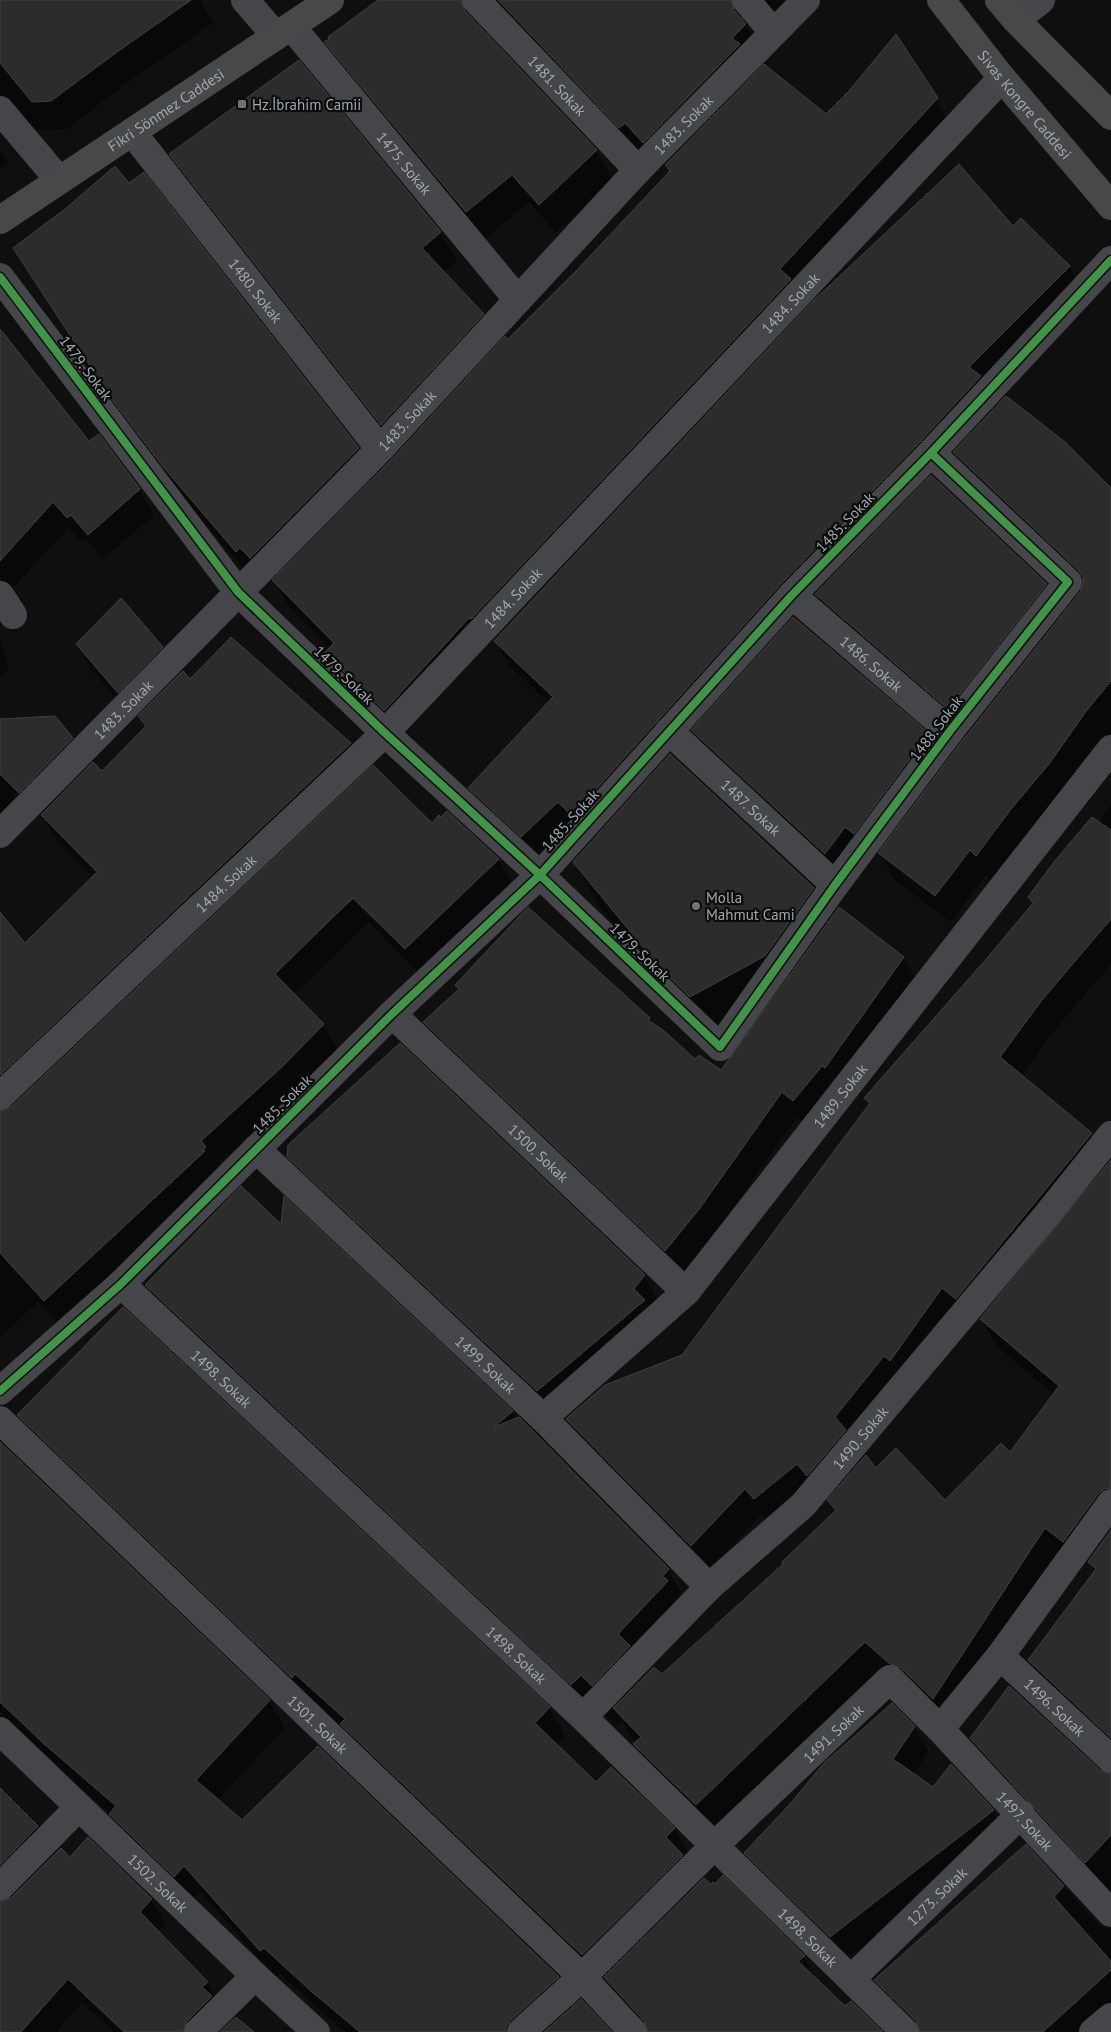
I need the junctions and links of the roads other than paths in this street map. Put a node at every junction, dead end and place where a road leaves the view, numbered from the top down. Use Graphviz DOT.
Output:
graph roads {
  1 [pos="245,0"];
  2 [pos="330,0"];
  3 [pos="476,0"];
  4 [pos="746,0"];
  5 [pos="806,0"];
  6 [pos="941,0"];
  7 [pos="1041,0"];
  8 [pos="1007,10"];
  9 [pos="284,31"];
  10 [pos="773,32"];
  11 [pos="1002,78"];
  12 [pos="0,110"];
  13 [pos="1111,116"];
  14 [pos="132,132"];
  15 [pos="638,170"];
  16 [pos="59,180"];
  17 [pos="1111,206"];
  18 [pos="0,220"];
  19 [pos="1111,260"];
  20 [pos="0,277"];
  21 [pos="518,300"];
  22 [pos="380,448"];
  23 [pos="931,453"];
  24 [pos="238,592"];
  25 [pos="792,595"];
  26 [pos="668,731"];
  27 [pos="950,731"];
  28 [pos="385,733"];
  29 [pos="1111,749"];
  30 [pos="0,834"];
  31 [pos="540,875"];
  32 [pos="835,885"];
  33 [pos="392,1014"];
  34 [pos="720,1047"];
  35 [pos="0,1096"];
  36 [pos="1111,1135"];
  37 [pos="256,1149"];
  38 [pos="121,1284"];
  39 [pos="686,1292"];
  40 [pos="0,1392"];
  41 [pos="543,1418"];
  42 [pos="0,1420"];
  43 [pos="1111,1503"];
  44 [pos="709,1587"];
  45 [pos="1000,1656"];
  46 [pos="583,1717"];
  47 [pos="940,1729"];
  48 [pos="0,1731"];
  49 [pos="1111,1758"];
  50 [pos="79,1807"];
  51 [pos="1021,1814"];
  52 [pos="714,1846"];
  53 [pos="0,1887"];
  54 [pos="1111,1913"];
  55 [pos="255,1976"];
  56 [pos="582,1977"];
  57 [pos="851,1979"];
  58 [pos="1111,2017"];
  59 [pos="198,2032"];
  60 [pos="316,2032"];
  61 [pos="521,2032"];
  62 [pos="632,2032"];
  63 [pos="905,2032"];
  64 [pos="1093,2032"];
  1 -- 9 [label="street, 1475. Sokak"];
  2 -- 9 [label="main road, Fikri Sönmez Caddesi"];
  3 -- 15 [label="street, 1481. Sokak"];
  4 -- 10 [label="street"];
  5 -- 10 [label="street, 1483. Sokak"];
  6 -- 11 [label="main road, Sivas Kongre Caddesi"];
  7 -- 8 [label="street"];
  8 -- 13 [label="main road"];
  9 -- 14 [label="main road, Fikri Sönmez Caddesi"];
  9 -- 21 [label="street, 1475. Sokak"];
  10 -- 15 [label="street, 1483. Sokak"];
  11 -- 17 [label="main road, Sivas Kongre Caddesi"];
  11 -- 28 [label="street, 1484. Sokak"];
  12 -- 16 [label="street"];
  14 -- 16 [label="main road, Fikri Sönmez Caddesi"];
  14 -- 22 [label="street, 1480. Sokak"];
  15 -- 21 [label="street, 1483. Sokak"];
  16 -- 18 [label="main road, Fikri Sönmez Caddesi"];
  19 -- 23 [label="street, 1485. Sokak"];
  20 -- 24 [label="street, 1479. Sokak"];
  21 -- 22 [label="street, 1483. Sokak"];
  22 -- 24 [label="street, 1483. Sokak"];
  23 -- 25 [label="street, 1485. Sokak"];
  23 -- 27 [label="street, 1488. Sokak"];
  24 -- 28 [label="street, 1479. Sokak"];
  24 -- 30 [label="street, 1483. Sokak"];
  25 -- 26 [label="street, 1485. Sokak"];
  25 -- 27 [label="street, 1486. Sokak"];
  26 -- 31 [label="street, 1485. Sokak"];
  26 -- 32 [label="street, 1487. Sokak"];
  27 -- 32 [label="street, 1488. Sokak"];
  28 -- 31 [label="street, 1479. Sokak"];
  28 -- 35 [label="street, 1484. Sokak"];
  29 -- 39 [label="street, 1489. Sokak"];
  31 -- 33 [label="street, 1485. Sokak"];
  31 -- 34 [label="street, 1479. Sokak"];
  32 -- 34 [label="street, 1488. Sokak"];
  33 -- 37 [label="street, 1485. Sokak"];
  33 -- 39 [label="street, 1500. Sokak"];
  36 -- 44 [label="street, 1490. Sokak"];
  37 -- 38 [label="street, 1485. Sokak"];
  37 -- 41 [label="street, 1499. Sokak"];
  38 -- 40 [label="street, 1485. Sokak"];
  38 -- 46 [label="street, 1498. Sokak"];
  39 -- 41 [label="street, 1489. Sokak"];
  41 -- 44 [label="street, 1499. Sokak"];
  42 -- 56 [label="street, 1501. Sokak"];
  43 -- 45 [label="street"];
  44 -- 46 [label="street, 1490. Sokak"];
  45 -- 47 [label="street"];
  45 -- 49 [label="street, 1496. Sokak"];
  46 -- 52 [label="street, 1498. Sokak"];
  47 -- 51 [label="street, 1497. Sokak"];
  47 -- 52 [label="street, 1491. Sokak"];
  48 -- 50 [label="street, 1502. Sokak"];
  50 -- 53 [label="street"];
  50 -- 55 [label="street, 1502. Sokak"];
  51 -- 54 [label="street, 1497. Sokak"];
  51 -- 57 [label="street, 1273. Sokak"];
  52 -- 56 [label="street, 1491. Sokak"];
  52 -- 57 [label="street, 1498. Sokak"];
  55 -- 59 [label="street"];
  55 -- 60 [label="street, 1502. Sokak"];
  56 -- 61 [label="street, 1491. Sokak"];
  56 -- 62 [label="street, 1501. Sokak"];
  57 -- 63 [label="street, 1498. Sokak"];
  58 -- 64 [label="street"];
}
